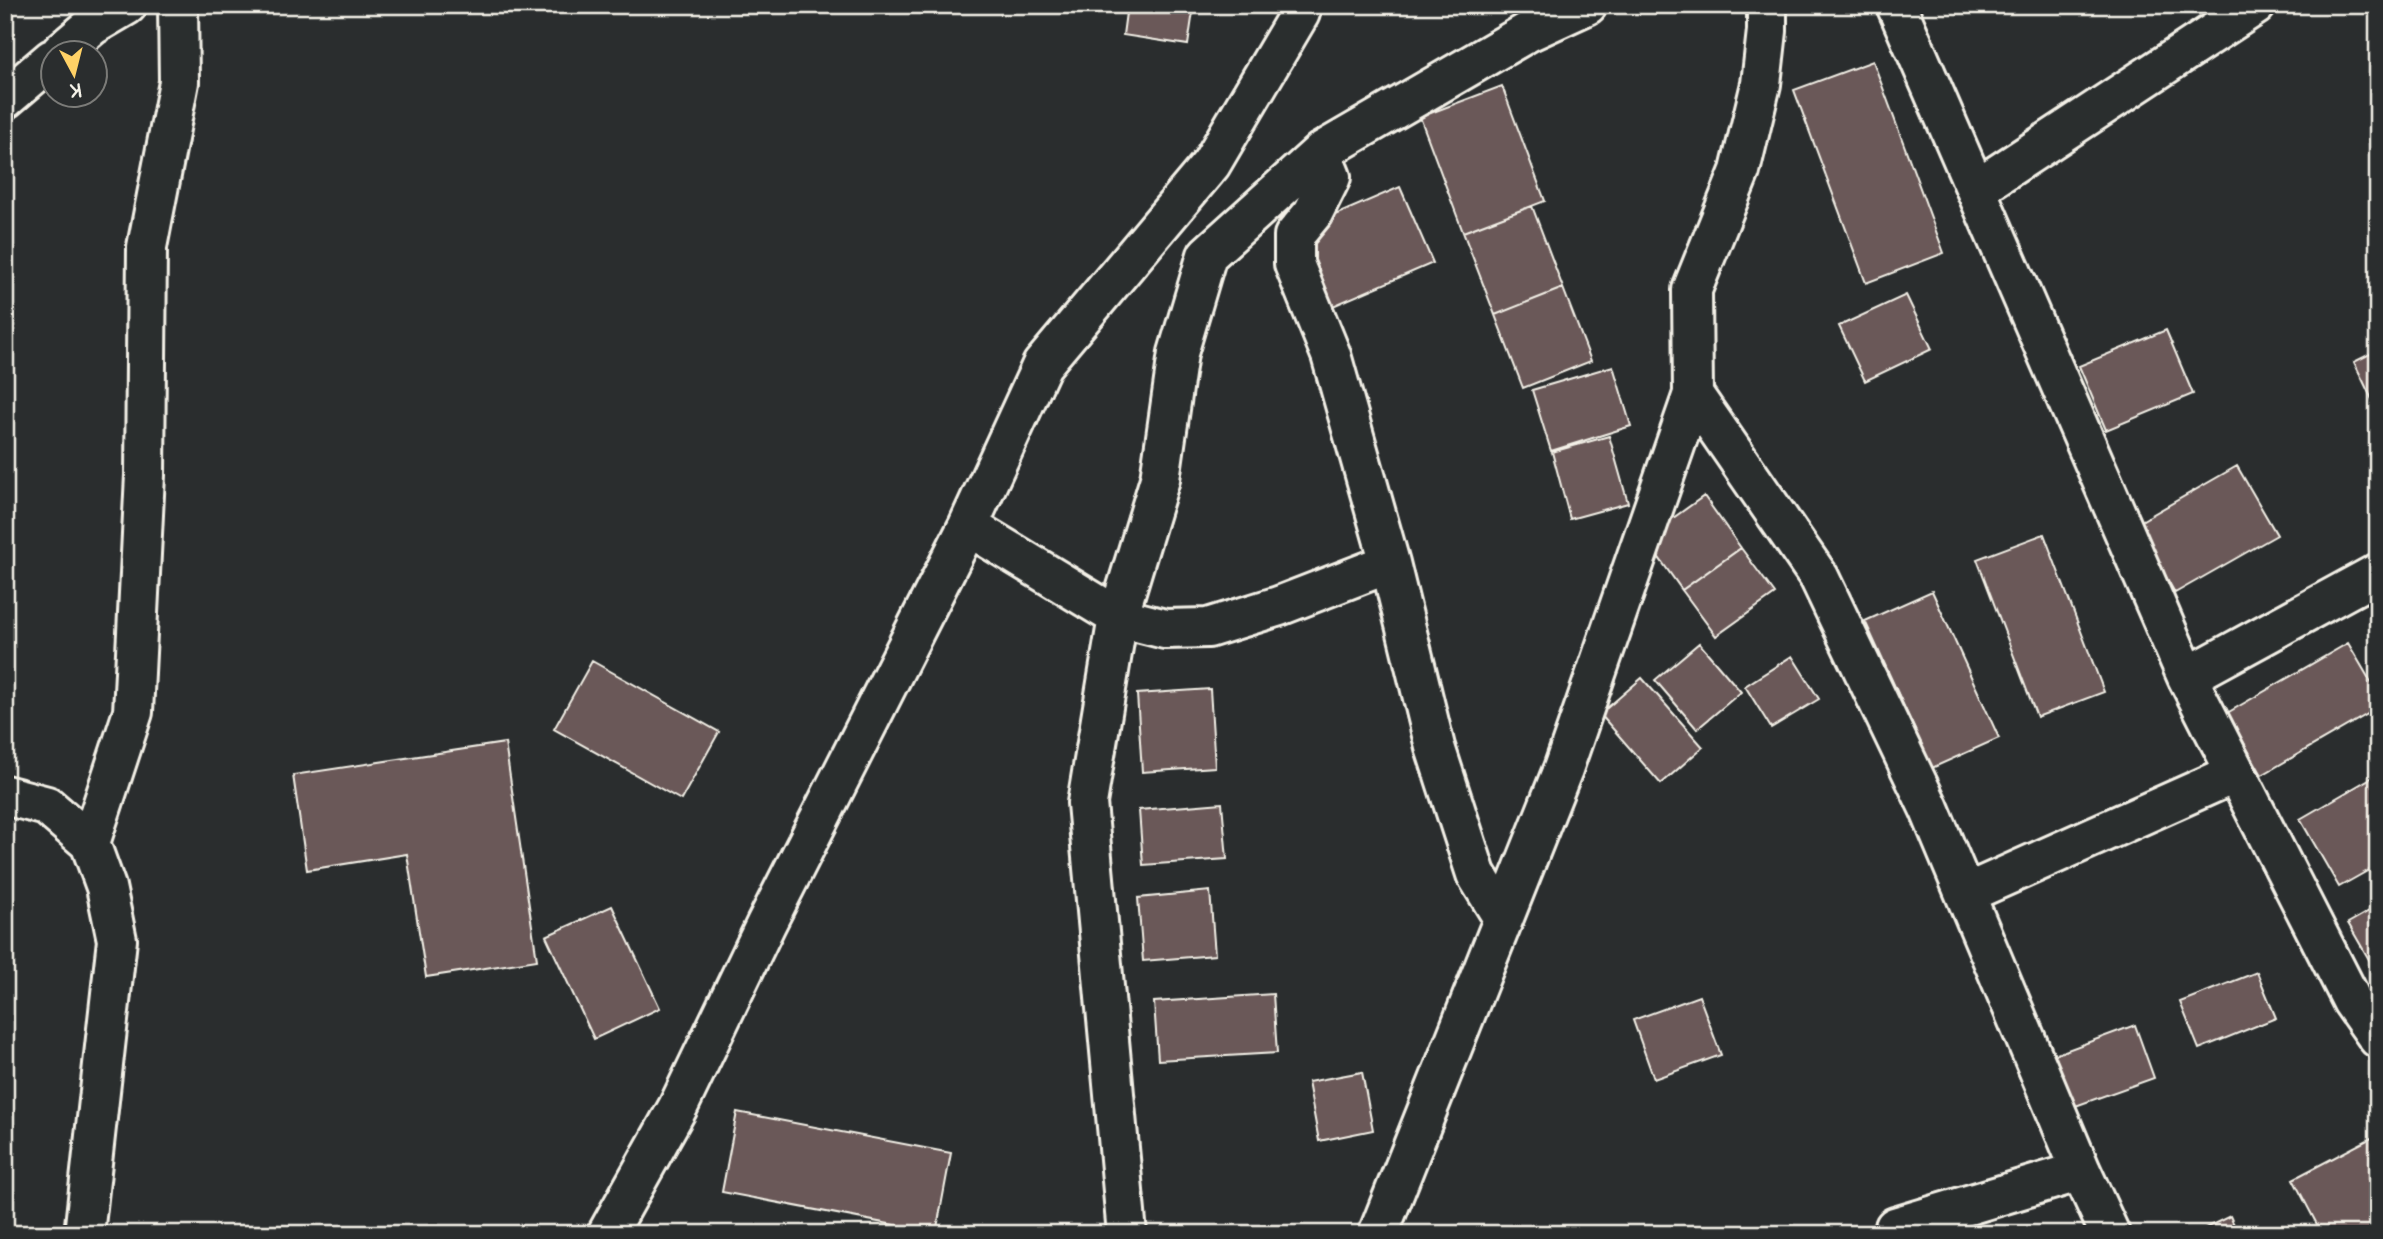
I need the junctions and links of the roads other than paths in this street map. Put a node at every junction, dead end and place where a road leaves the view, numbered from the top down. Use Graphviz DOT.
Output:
graph roads {
  1 [pos="127,5"];
  2 [pos="178,5"];
  3 [pos="1302,5"];
  4 [pos="1587,5"];
  5 [pos="1767,5"];
  6 [pos="1896,5"];
  7 [pos="2256,5"];
  8 [pos="78,38"];
  9 [pos="38,71"];
  10 [pos="6,98"];
  11 [pos="1321,152"];
  12 [pos="1976,189"];
  13 [pos="1693,394"];
  14 [pos="968,526"];
  15 [pos="1390,563"];
  16 [pos="2378,573"];
  17 [pos="1118,617"];
  18 [pos="2188,677"];
  19 [pos="2236,773"];
  20 [pos="5,794"];
  21 [pos="90,843"];
  22 [pos="1965,894"];
  23 [pos="1503,918"];
  24 [pos="2378,1038"];
  25 [pos="2081,1171"];
  26 [pos="1895,1227"];
  27 [pos="84,1234"];
  28 [pos="607,1234"];
  29 [pos="1127,1234"];
  30 [pos="1378,1234"];
  31 [pos="2110,1234"];
  1 -- 8 [label="street"];
  2 -- 21 [label="street"];
  3 -- 14 [label="street"];
  4 -- 11 [label="street"];
  5 -- 13 [label="street"];
  6 -- 12 [label="street"];
  7 -- 12 [label="street"];
  9 -- 10 [label="street"];
  11 -- 15 [label="street"];
  11 -- 17 [label="street"];
  12 -- 18 [label="street"];
  13 -- 22 [label="street"];
  13 -- 23 [label="street"];
  14 -- 17 [label="street"];
  14 -- 28 [label="street"];
  15 -- 17 [label="street"];
  15 -- 23 [label="street"];
  16 -- 18 [label="street"];
  17 -- 29 [label="street"];
  18 -- 19 [label="street"];
  19 -- 22 [label="street"];
  19 -- 24 [label="street"];
  20 -- 21 [label="street"];
  21 -- 27 [label="street"];
  22 -- 25 [label="street"];
  23 -- 30 [label="street"];
  25 -- 26 [label="street"];
  25 -- 31 [label="street"];
}
